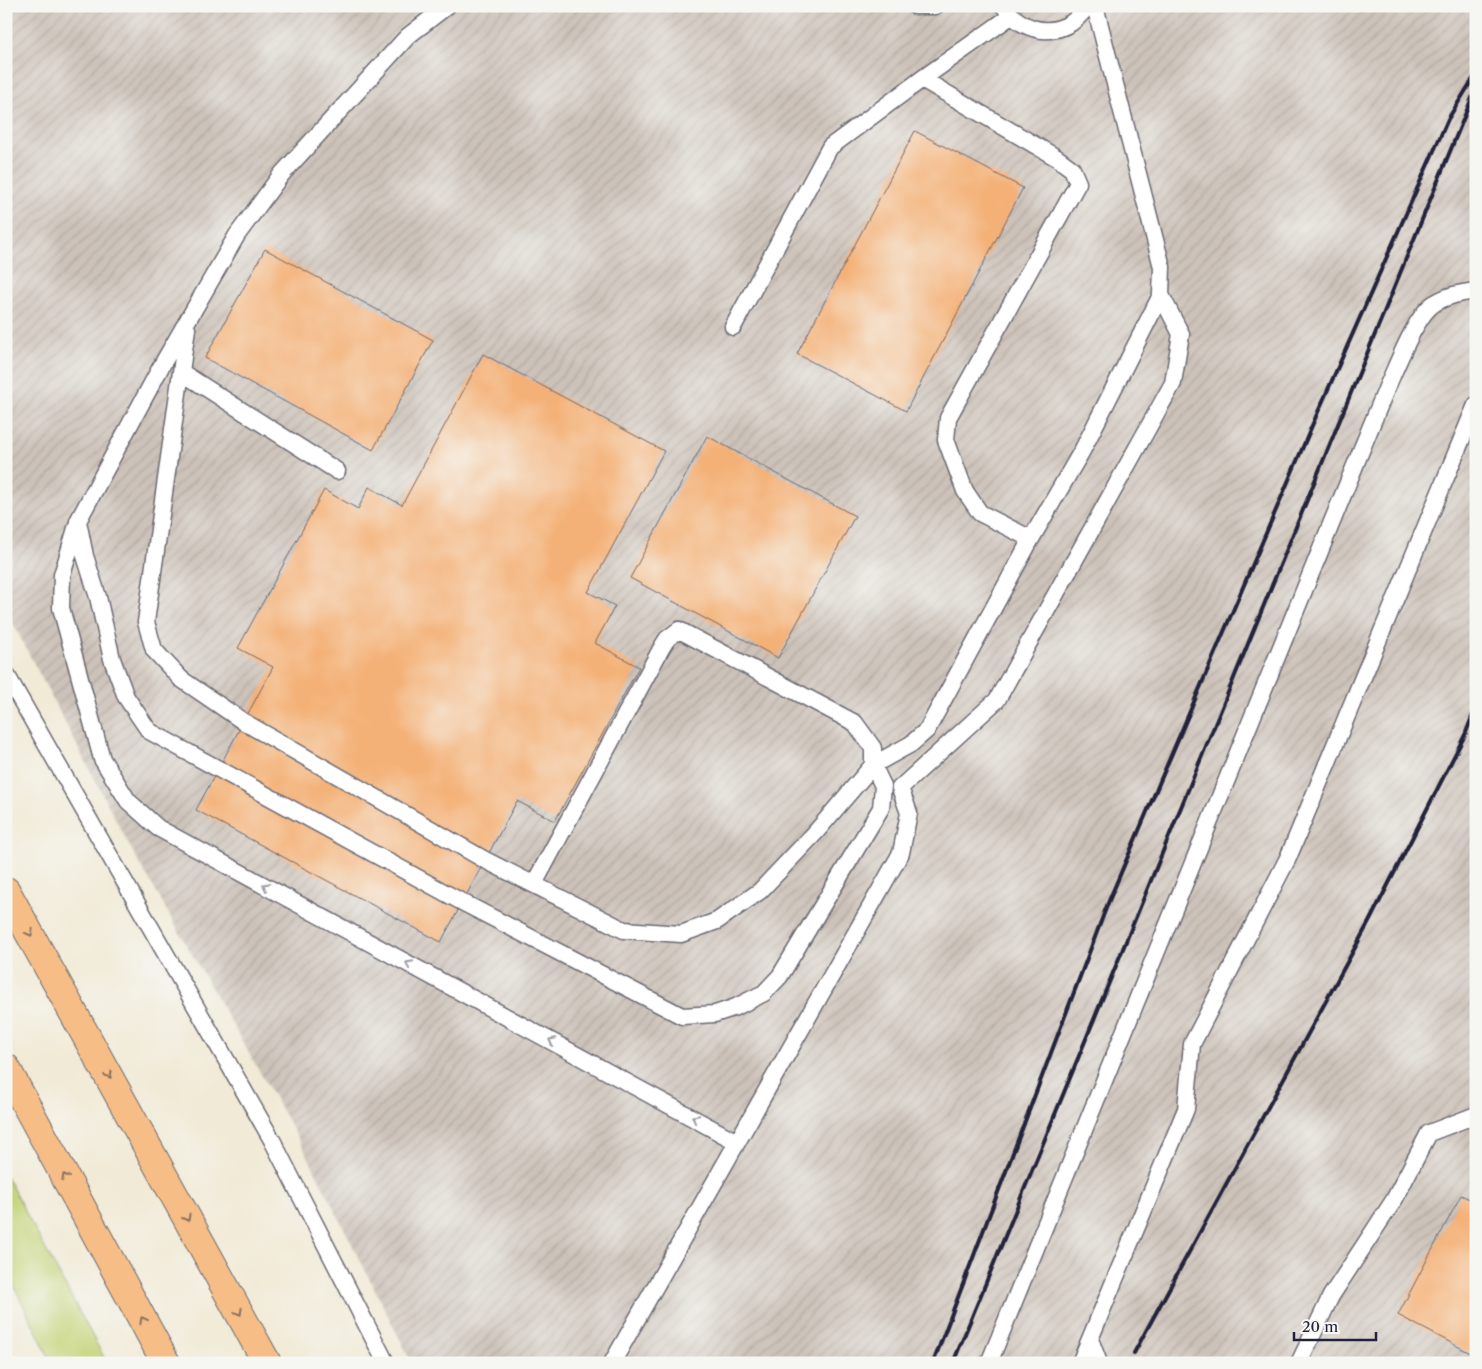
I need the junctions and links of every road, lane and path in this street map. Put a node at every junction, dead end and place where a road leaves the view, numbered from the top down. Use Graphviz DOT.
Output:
graph roads {
  1 [pos="446,6"];
  2 [pos="915,6"];
  3 [pos="935,6"];
  4 [pos="1088,6"];
  5 [pos="1095,6"];
  6 [pos="1008,11"];
  7 [pos="922,79"];
  8 [pos="1476,291"];
  9 [pos="1161,295"];
  10 [pos="189,319"];
  11 [pos="734,327"];
  12 [pos="181,372"];
  13 [pos="1476,404"];
  14 [pos="337,471"];
  15 [pos="78,521"];
  16 [pos="1031,539"];
  17 [pos="6,674"];
  18 [pos="873,766"];
  19 [pos="534,884"];
  20 [pos="6,891"];
  21 [pos="6,1068"];
  22 [pos="1476,1115"];
  23 [pos="738,1142"];
  24 [pos="1090,1338"];
  25 [pos="166,1363"];
  26 [pos="267,1363"];
  27 [pos="386,1363"];
  28 [pos="612,1363"];
  29 [pos="989,1363"];
  30 [pos="1080,1363"];
  31 [pos="1099,1363"];
  32 [pos="1299,1363"];
  1 -- 10 [label="lane"];
  2 -- 3 [label="lane"];
  4 -- 6 [label="lane"];
  5 -- 9 [label="lane"];
  6 -- 7 [label="lane"];
  7 -- 11 [label="lane"];
  7 -- 16 [label="lane"];
  8 -- 29 [label="lane"];
  9 -- 16 [label="lane"];
  9 -- 23 [label="lane"];
  10 -- 12 [label="lane"];
  10 -- 15 [label="lane"];
  12 -- 14 [label="lane"];
  12 -- 19 [label="lane"];
  13 -- 24 [label="lane"];
  15 -- 18 [label="lane"];
  23 -- 15 [label="lane, one-way"];
  16 -- 18 [label="lane"];
  17 -- 27 [label="lane"];
  18 -- 19 [label="lane"];
  18 -- 19 [label="lane"];
  20 -- 26 [label="highway, one-way"];
  25 -- 21 [label="highway, one-way"];
  22 -- 32 [label="lane"];
  23 -- 28 [label="lane"];
  24 -- 30 [label="lane"];
  24 -- 31 [label="lane"];
}
